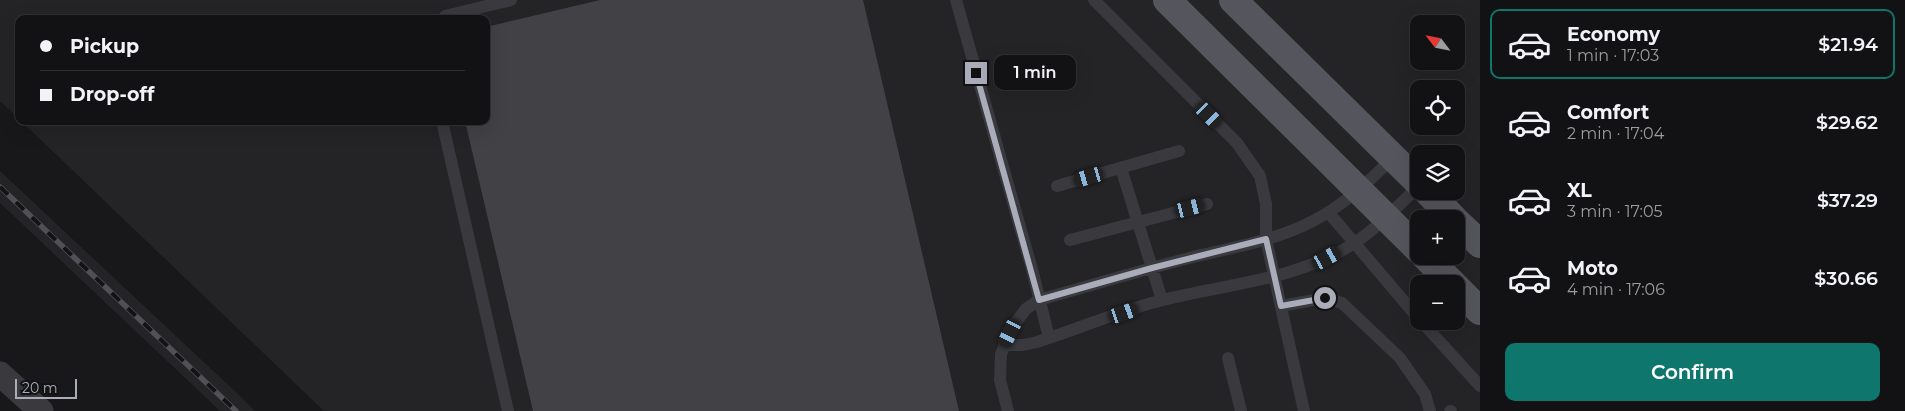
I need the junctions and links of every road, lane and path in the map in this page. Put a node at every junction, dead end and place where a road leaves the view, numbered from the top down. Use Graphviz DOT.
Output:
graph roads {
  1 [pos="511,0"];
  2 [pos="956,0"];
  3 [pos="1094,0"];
  4 [pos="1167,0"];
  5 [pos="1233,0"];
  6 [pos="450,15"];
  7 [pos="443,125"];
  8 [pos="1179,151"];
  9 [pos="1393,158"];
  10 [pos="1120,168"];
  11 [pos="1410,176"];
  12 [pos="1057,186"];
  13 [pos="1359,190"];
  14 [pos="1410,194"];
  15 [pos="1436,200"];
  16 [pos="1207,204"];
  17 [pos="1445,210"];
  18 [pos="1329,213"];
  19 [pos="1386,217"];
  20 [pos="1138,221"];
  21 [pos="1465,230"];
  22 [pos="1266,239"];
  23 [pos="1070,240"];
  24 [pos="1410,241"];
  25 [pos="1354,243"];
  26 [pos="1480,244"];
  27 [pos="1435,265"];
  28 [pos="1152,268"];
  29 [pos="1444,275"];
  30 [pos="1274,276"];
  31 [pos="1465,296"];
  32 [pos="1039,300"];
  33 [pos="1162,300"];
  34 [pos="1281,306"];
  35 [pos="1410,308"];
  36 [pos="1480,311"];
  37 [pos="1429,330"];
  38 [pos="1049,338"];
  39 [pos="1004,345"];
  40 [pos="1228,358"];
  41 [pos="0,374"];
  42 [pos="1480,386"];
  43 [pos="41,411"];
  44 [pos="508,411"];
  45 [pos="1008,411"];
  46 [pos="1241,411"];
  47 [pos="1304,411"];
  48 [pos="1430,411"];
  1 -- 6 [label="lane"];
  2 -- 32 [label="lane"];
  3 -- 22 [label="lane"];
  4 -- 13 [label="main road"];
  5 -- 9 [label="main road"];
  7 -- 44 [label="lane"];
  8 -- 10 [label="lane"];
  9 -- 11 [label="main road"];
  9 -- 13 [label="lane"];
  10 -- 12 [label="lane"];
  10 -- 20 [label="lane"];
  13 -- 18 [label="lane"];
  13 -- 19 [label="main road"];
  14 -- 19 [label="lane"];
  15 -- 17 [label="main road"];
  16 -- 20 [label="lane"];
  18 -- 22 [label="lane"];
  18 -- 25 [label="lane"];
  19 -- 24 [label="main road"];
  19 -- 25 [label="lane"];
  20 -- 23 [label="lane"];
  20 -- 28 [label="lane"];
  21 -- 26 [label="main road"];
  22 -- 28 [label="lane"];
  22 -- 30 [label="lane"];
  25 -- 30 [label="lane"];
  25 -- 35 [label="lane"];
  27 -- 29 [label="main road"];
  28 -- 32 [label="lane"];
  28 -- 33 [label="lane"];
  30 -- 33 [label="lane"];
  30 -- 34 [label="lane"];
  31 -- 36 [label="main road"];
  32 -- 38 [label="lane"];
  32 -- 39 [label="lane"];
  33 -- 38 [label="lane"];
  34 -- 47 [label="lane"];
  34 -- 48 [label="lane"];
  37 -- 42 [label="lane"];
  38 -- 39 [label="lane"];
  39 -- 45 [label="lane"];
  40 -- 46 [label="lane"];
  41 -- 43 [label="street"];
}
